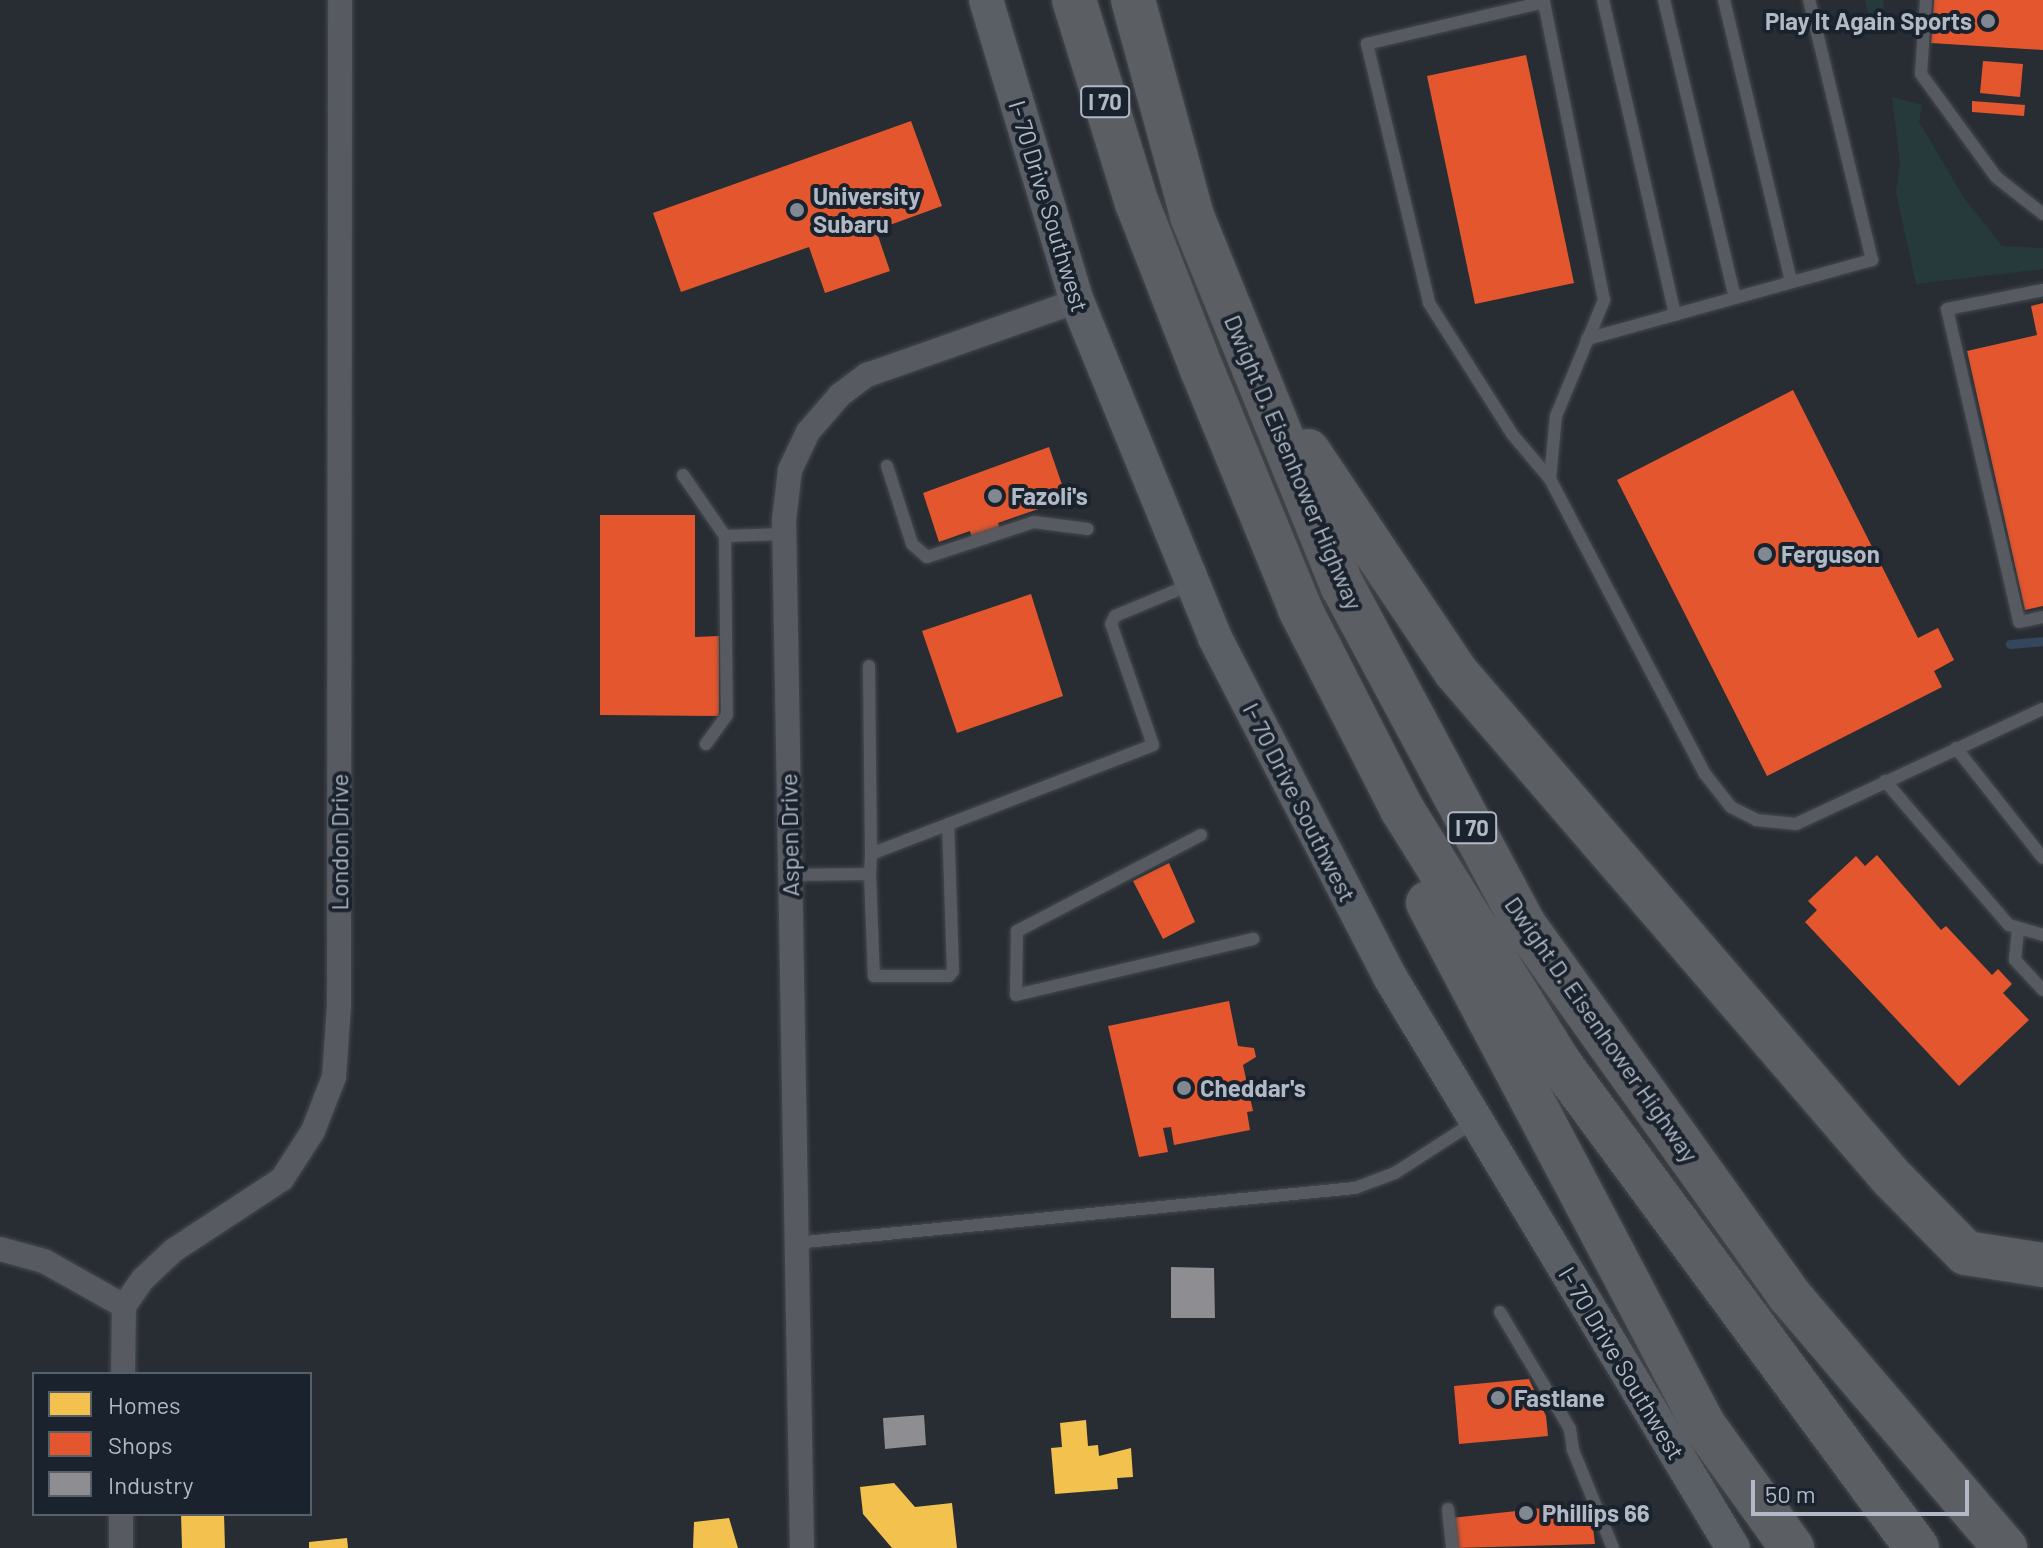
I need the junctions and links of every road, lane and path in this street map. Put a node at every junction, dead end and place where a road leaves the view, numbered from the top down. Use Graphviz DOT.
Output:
graph roads {
  1 [pos="340,0"];
  2 [pos="986,0"];
  3 [pos="1074,0"];
  4 [pos="1133,0"];
  5 [pos="1603,0"];
  6 [pos="1664,0"];
  7 [pos="1724,0"];
  8 [pos="1809,0"];
  9 [pos="1926,0"];
  10 [pos="2043,214"];
  11 [pos="1791,282"];
  12 [pos="2043,290"];
  13 [pos="1735,298"];
  14 [pos="1077,301"];
  15 [pos="1675,315"];
  16 [pos="1587,339"];
  17 [pos="1256,374"];
  18 [pos="887,466"];
  19 [pos="683,475"];
  20 [pos="1550,479"];
  21 [pos="1088,529"];
  22 [pos="784,534"];
  23 [pos="725,536"];
  24 [pos="1192,584"];
  25 [pos="2043,617"];
  26 [pos="869,666"];
  27 [pos="2041,712"];
  28 [pos="706,744"];
  29 [pos="1956,748"];
  30 [pos="1885,781"];
  31 [pos="1402,809"];
  32 [pos="948,824"];
  33 [pos="1201,835"];
  34 [pos="871,854"];
  35 [pos="2043,858"];
  36 [pos="870,874"];
  37 [pos="789,875"];
  38 [pos="2018,930"];
  39 [pos="2043,935"];
  40 [pos="1253,939"];
  41 [pos="2043,990"];
  42 [pos="1476,1120"];
  43 [pos="795,1243"];
  44 [pos="0,1249"];
  45 [pos="2043,1265"];
  46 [pos="124,1306"];
  47 [pos="1500,1312"];
  48 [pos="123,1372"];
  49 [pos="1448,1509"];
  50 [pos="121,1516"];
  51 [pos="121,1548"];
  52 [pos="802,1548"];
  53 [pos="1452,1548"];
  54 [pos="1613,1548"];
  55 [pos="1733,1548"];
  56 [pos="1792,1548"];
  57 [pos="1917,1548"];
  58 [pos="2005,1548"];
  1 -- 46 [label="street, London Drive"];
  2 -- 14 [label="street, I- 70 Drive Southwest"];
  3 -- 31 [label="highway, Dwight D. Eisenhower Highway / I 70"];
  4 -- 17 [label="highway, Dwight D. Eisenhower Highway / I 70"];
  5 -- 15 [label="lane"];
  6 -- 13 [label="lane"];
  7 -- 11 [label="lane"];
  8 -- 11 [label="lane"];
  9 -- 10 [label="lane"];
  11 -- 13 [label="lane"];
  12 -- 25 [label="lane"];
  13 -- 15 [label="lane"];
  14 -- 22 [label="street, Aspen Drive"];
  14 -- 24 [label="street, I- 70 Drive Southwest"];
  15 -- 16 [label="lane"];
  16 -- 20 [label="lane"];
  16 -- 20 [label="lane"];
  17 -- 45 [label="highway"];
  17 -- 58 [label="highway, Dwight D. Eisenhower Highway / I 70"];
  18 -- 21 [label="lane"];
  19 -- 23 [label="lane"];
  20 -- 30 [label="lane"];
  22 -- 23 [label="lane"];
  22 -- 37 [label="street, Aspen Drive"];
  23 -- 28 [label="lane"];
  24 -- 32 [label="lane"];
  24 -- 42 [label="street, I- 70 Drive Southwest"];
  26 -- 34 [label="lane"];
  27 -- 29 [label="lane"];
  29 -- 30 [label="lane"];
  29 -- 35 [label="lane"];
  30 -- 38 [label="lane"];
  31 -- 56 [label="highway"];
  31 -- 57 [label="highway, Dwight D. Eisenhower Highway / I 70"];
  32 -- 34 [label="lane"];
  32 -- 36 [label="lane"];
  33 -- 40 [label="lane"];
  34 -- 36 [label="lane"];
  36 -- 37 [label="lane"];
  37 -- 43 [label="street, Aspen Drive"];
  38 -- 39 [label="lane"];
  38 -- 41 [label="lane"];
  42 -- 43 [label="lane"];
  42 -- 55 [label="street, I- 70 Drive Southwest"];
  43 -- 52 [label="street, Aspen Drive"];
  44 -- 46 [label="street"];
  46 -- 48 [label="street"];
  47 -- 54 [label="lane"];
  49 -- 53 [label="lane"];
  50 -- 51 [label="street"];
}
